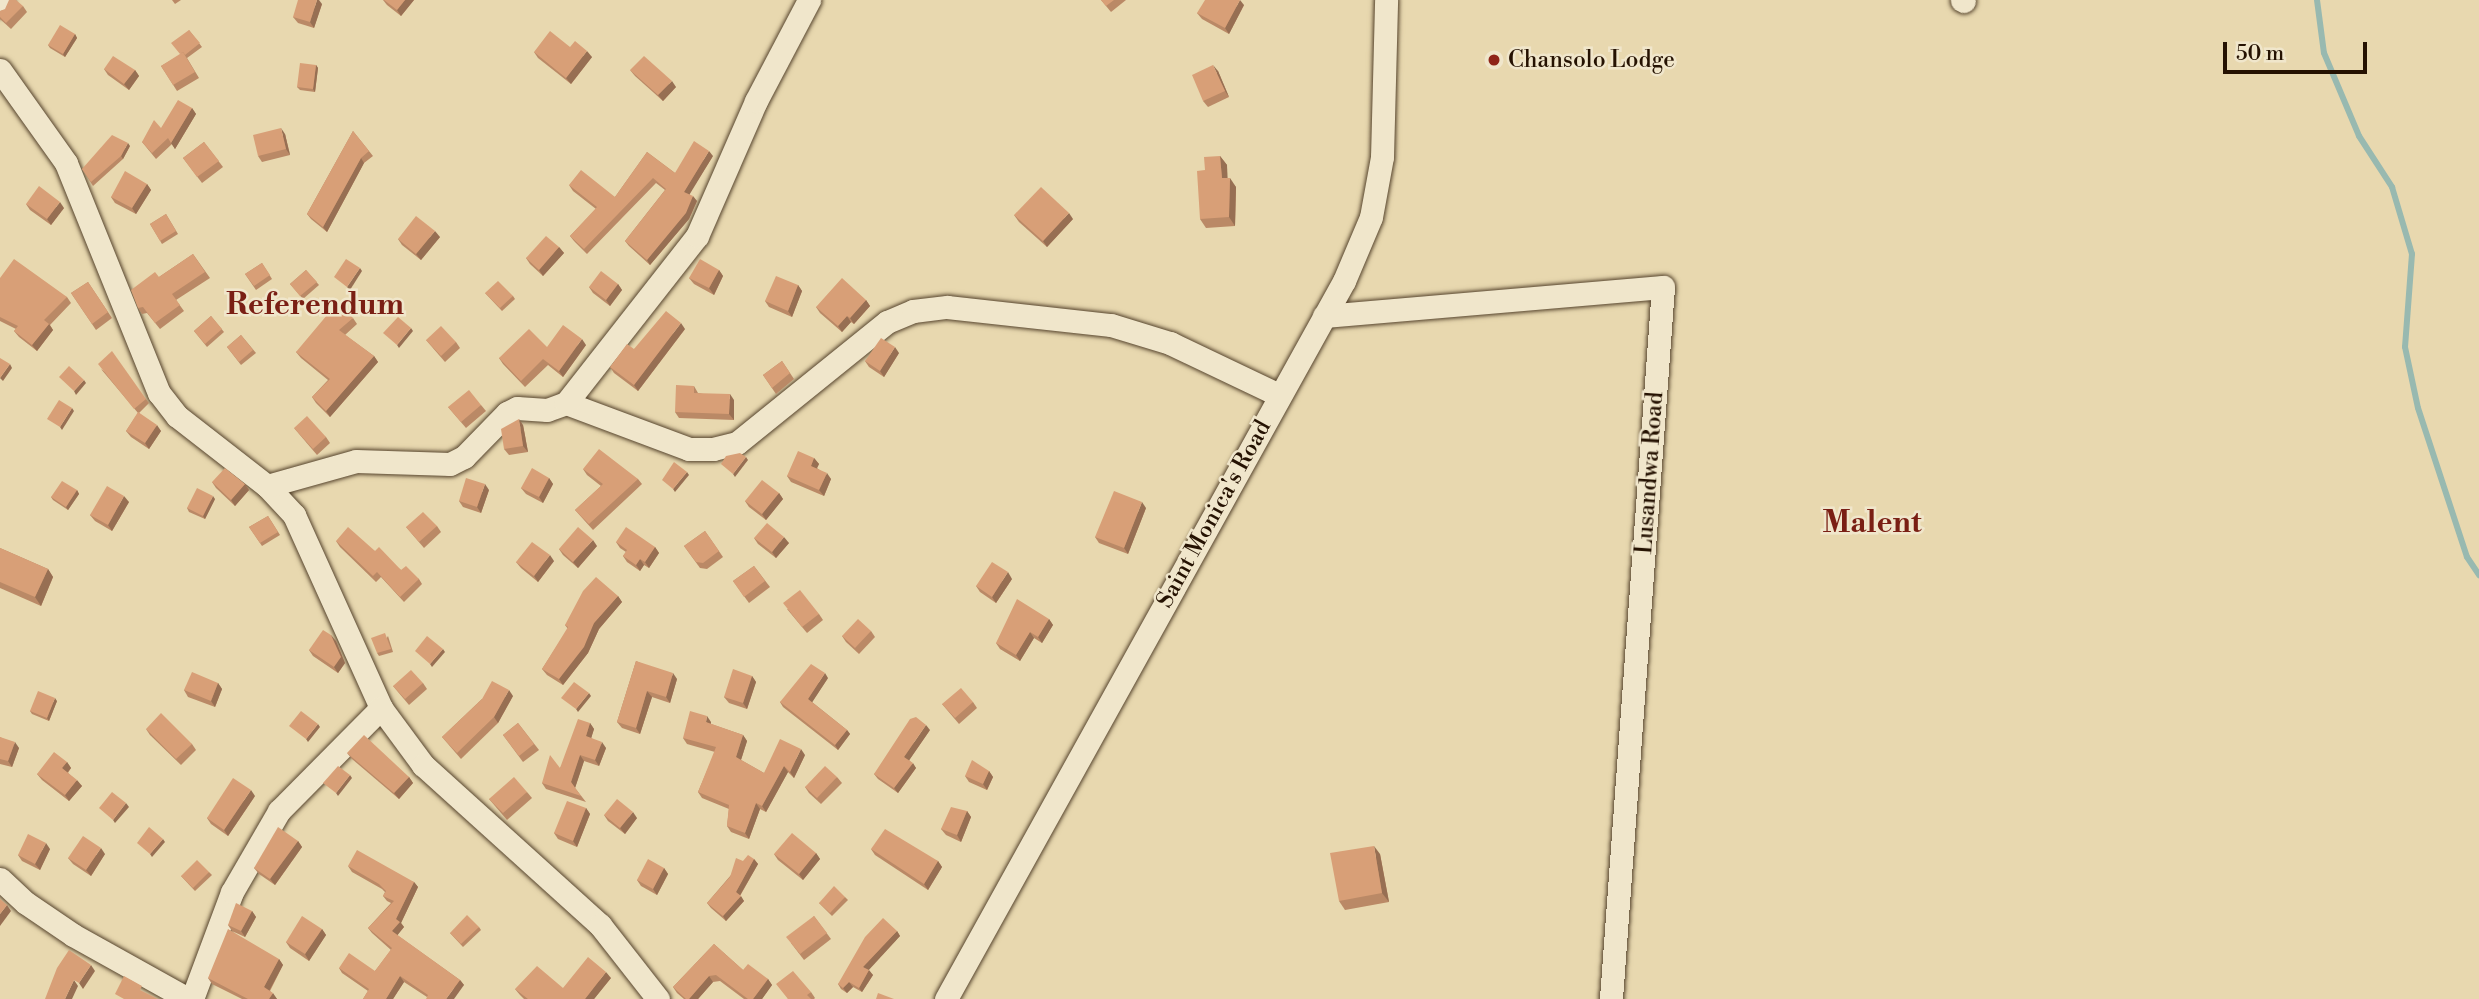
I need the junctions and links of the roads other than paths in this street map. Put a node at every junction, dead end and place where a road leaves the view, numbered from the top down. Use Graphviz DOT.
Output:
graph roads {
  1 [pos="2,0"];
  2 [pos="809,0"];
  3 [pos="1385,0"];
  4 [pos="0,5"];
  5 [pos="0,70"];
  6 [pos="1324,316"];
  7 [pos="1279,395"];
  8 [pos="566,403"];
  9 [pos="268,486"];
  10 [pos="381,708"];
  11 [pos="0,879"];
  12 [pos="190,999"];
  13 [pos="658,999"];
  14 [pos="946,999"];
  15 [pos="1611,999"];
  1 -- 4 [label="street"];
  2 -- 8 [label="street"];
  3 -- 6 [label="street, Saint Monica's Road"];
  5 -- 9 [label="street"];
  6 -- 7 [label="street, Saint Monica's Road"];
  6 -- 15 [label="street, Lusandwa Road"];
  7 -- 8 [label="street"];
  7 -- 14 [label="street, Saint Monica's Road"];
  8 -- 9 [label="street"];
  9 -- 10 [label="street"];
  10 -- 12 [label="street"];
  10 -- 13 [label="street"];
  11 -- 12 [label="street"];
}
